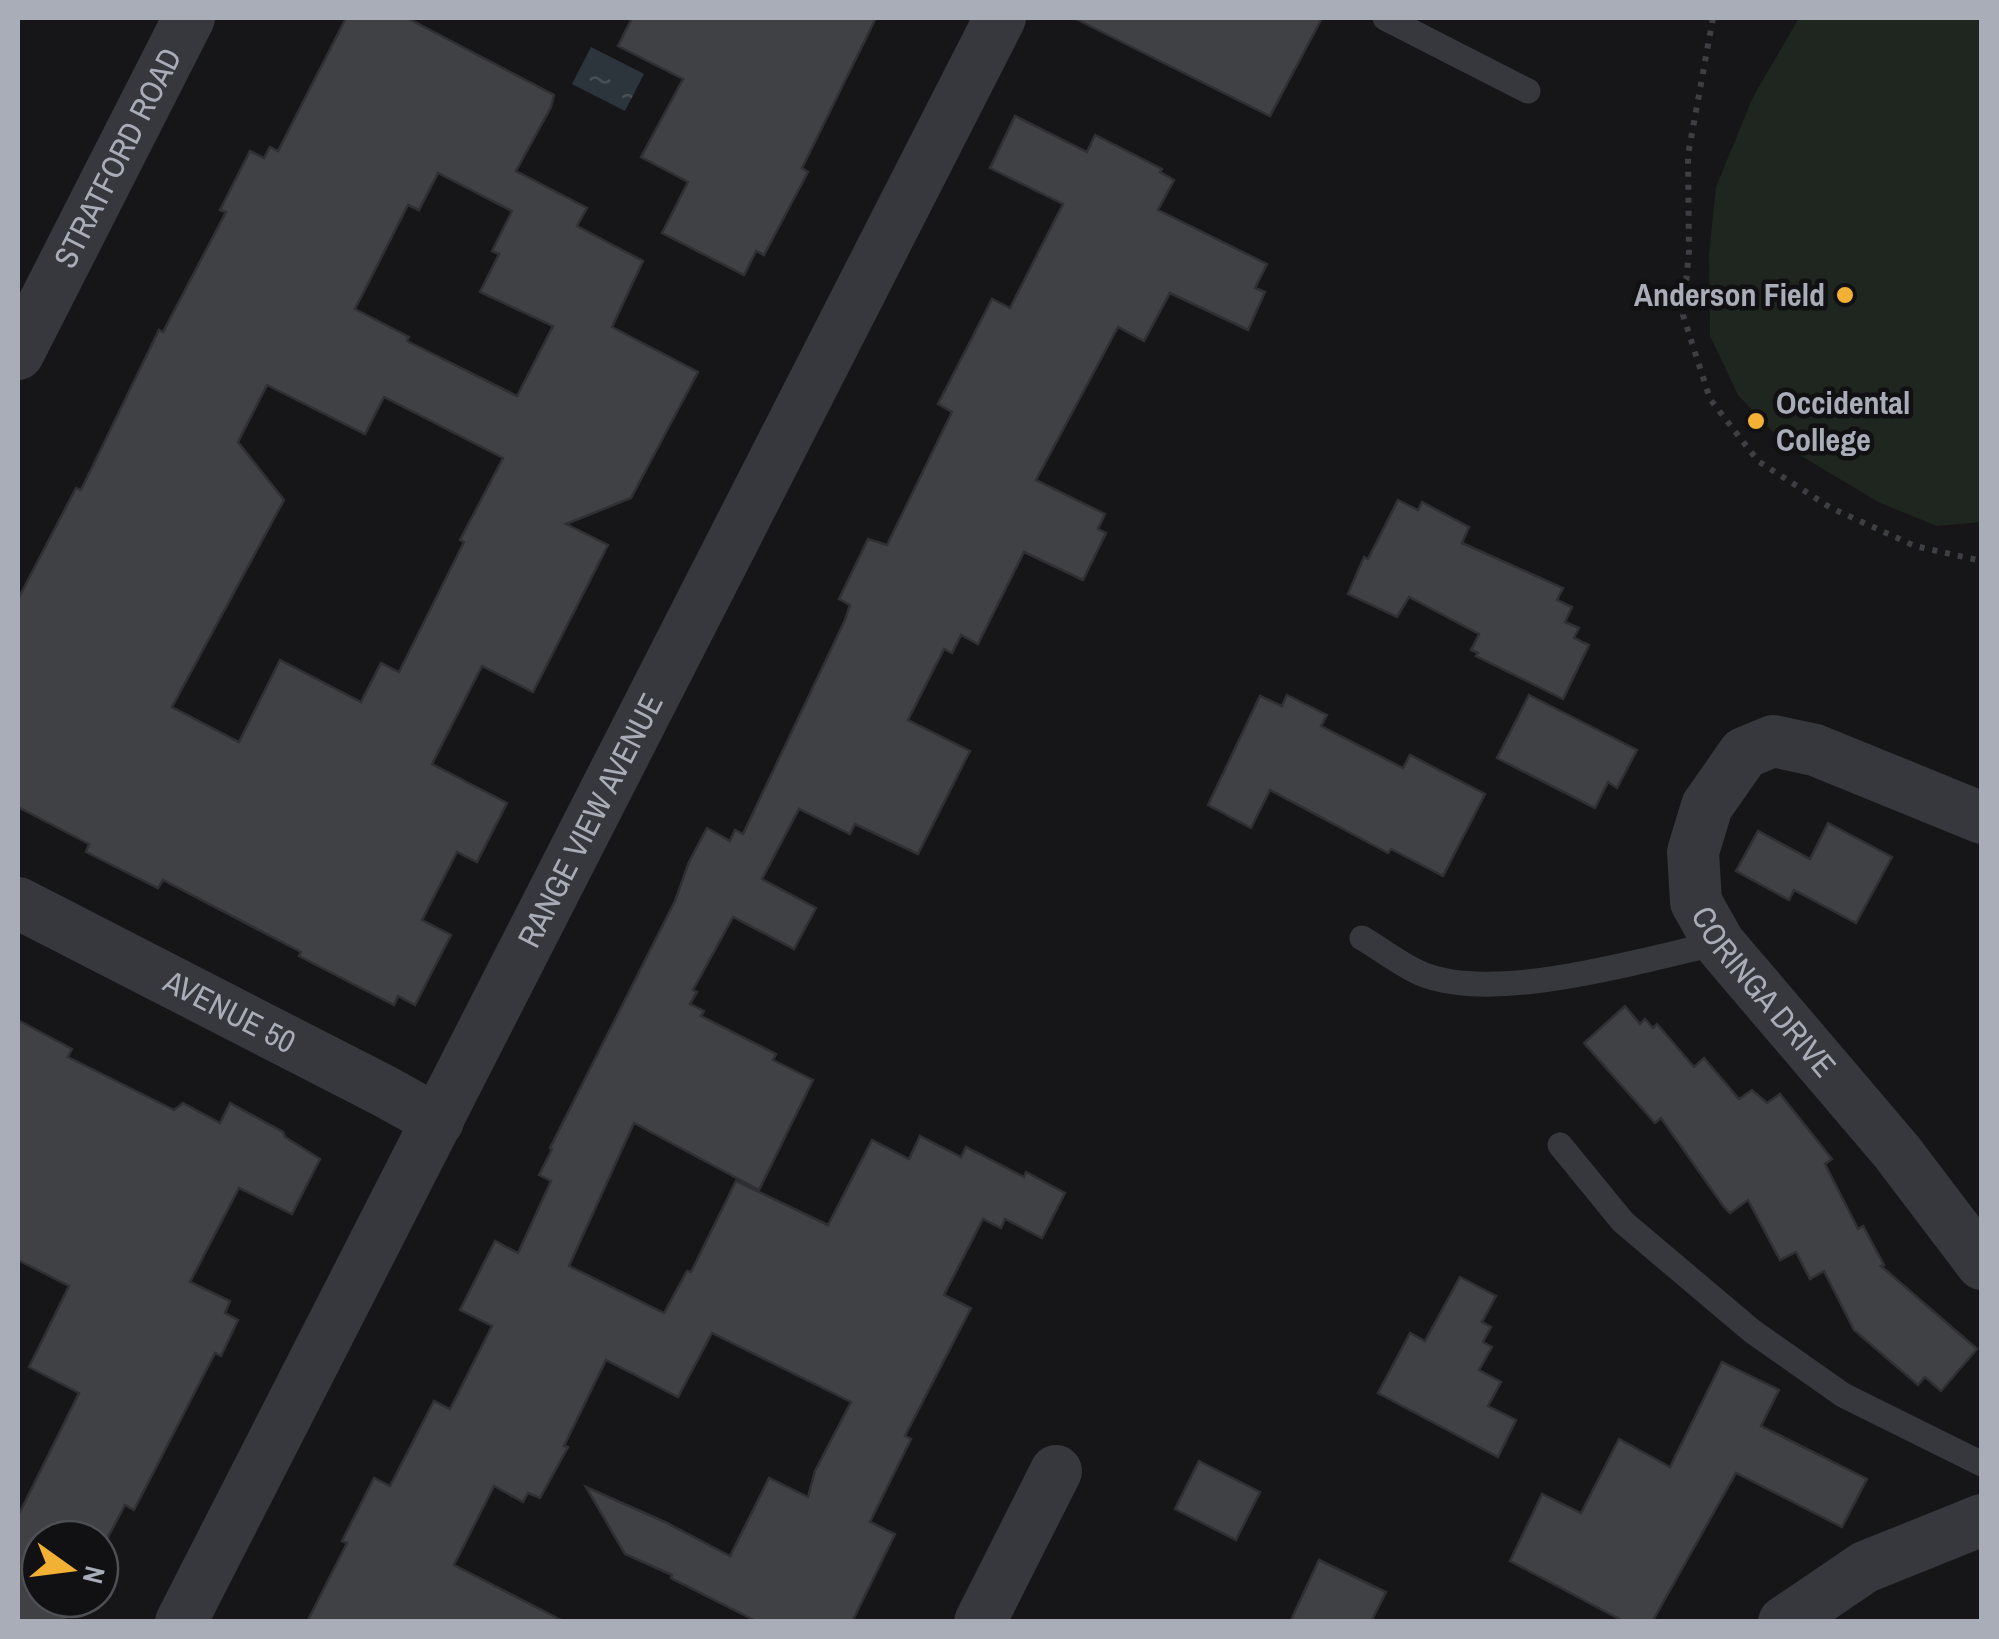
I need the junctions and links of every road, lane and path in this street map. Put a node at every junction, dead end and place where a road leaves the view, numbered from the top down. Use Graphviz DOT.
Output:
graph roads {
  1 [pos="189,18"];
  2 [pos="1000,18"];
  3 [pos="1385,18"];
  4 [pos="1713,18"];
  5 [pos="1528,91"];
  6 [pos="18,354"];
  7 [pos="1982,560"];
  8 [pos="1982,818"];
  9 [pos="18,903"];
  10 [pos="1362,938"];
  11 [pos="1718,942"];
  12 [pos="438,1121"];
  13 [pos="1560,1145"];
  14 [pos="1982,1264"];
  15 [pos="1982,1464"];
  16 [pos="1056,1471"];
  17 [pos="1982,1520"];
  18 [pos="181,1622"];
  19 [pos="980,1622"];
  20 [pos="1784,1622"];
  1 -- 6 [label="street, STRATFORD ROAD"];
  2 -- 12 [label="street, RANGE VIEW AVENUE"];
  3 -- 5 [label="lane"];
  4 -- 7 [label="path"];
  8 -- 11 [label="street, CORINGA DRIVE"];
  9 -- 12 [label="street, AVENUE 50"];
  10 -- 11 [label="lane"];
  11 -- 14 [label="street, CORINGA DRIVE"];
  12 -- 18 [label="street, RANGE VIEW AVENUE"];
  13 -- 15 [label="lane"];
  16 -- 19 [label="street"];
  17 -- 20 [label="street"];
}
